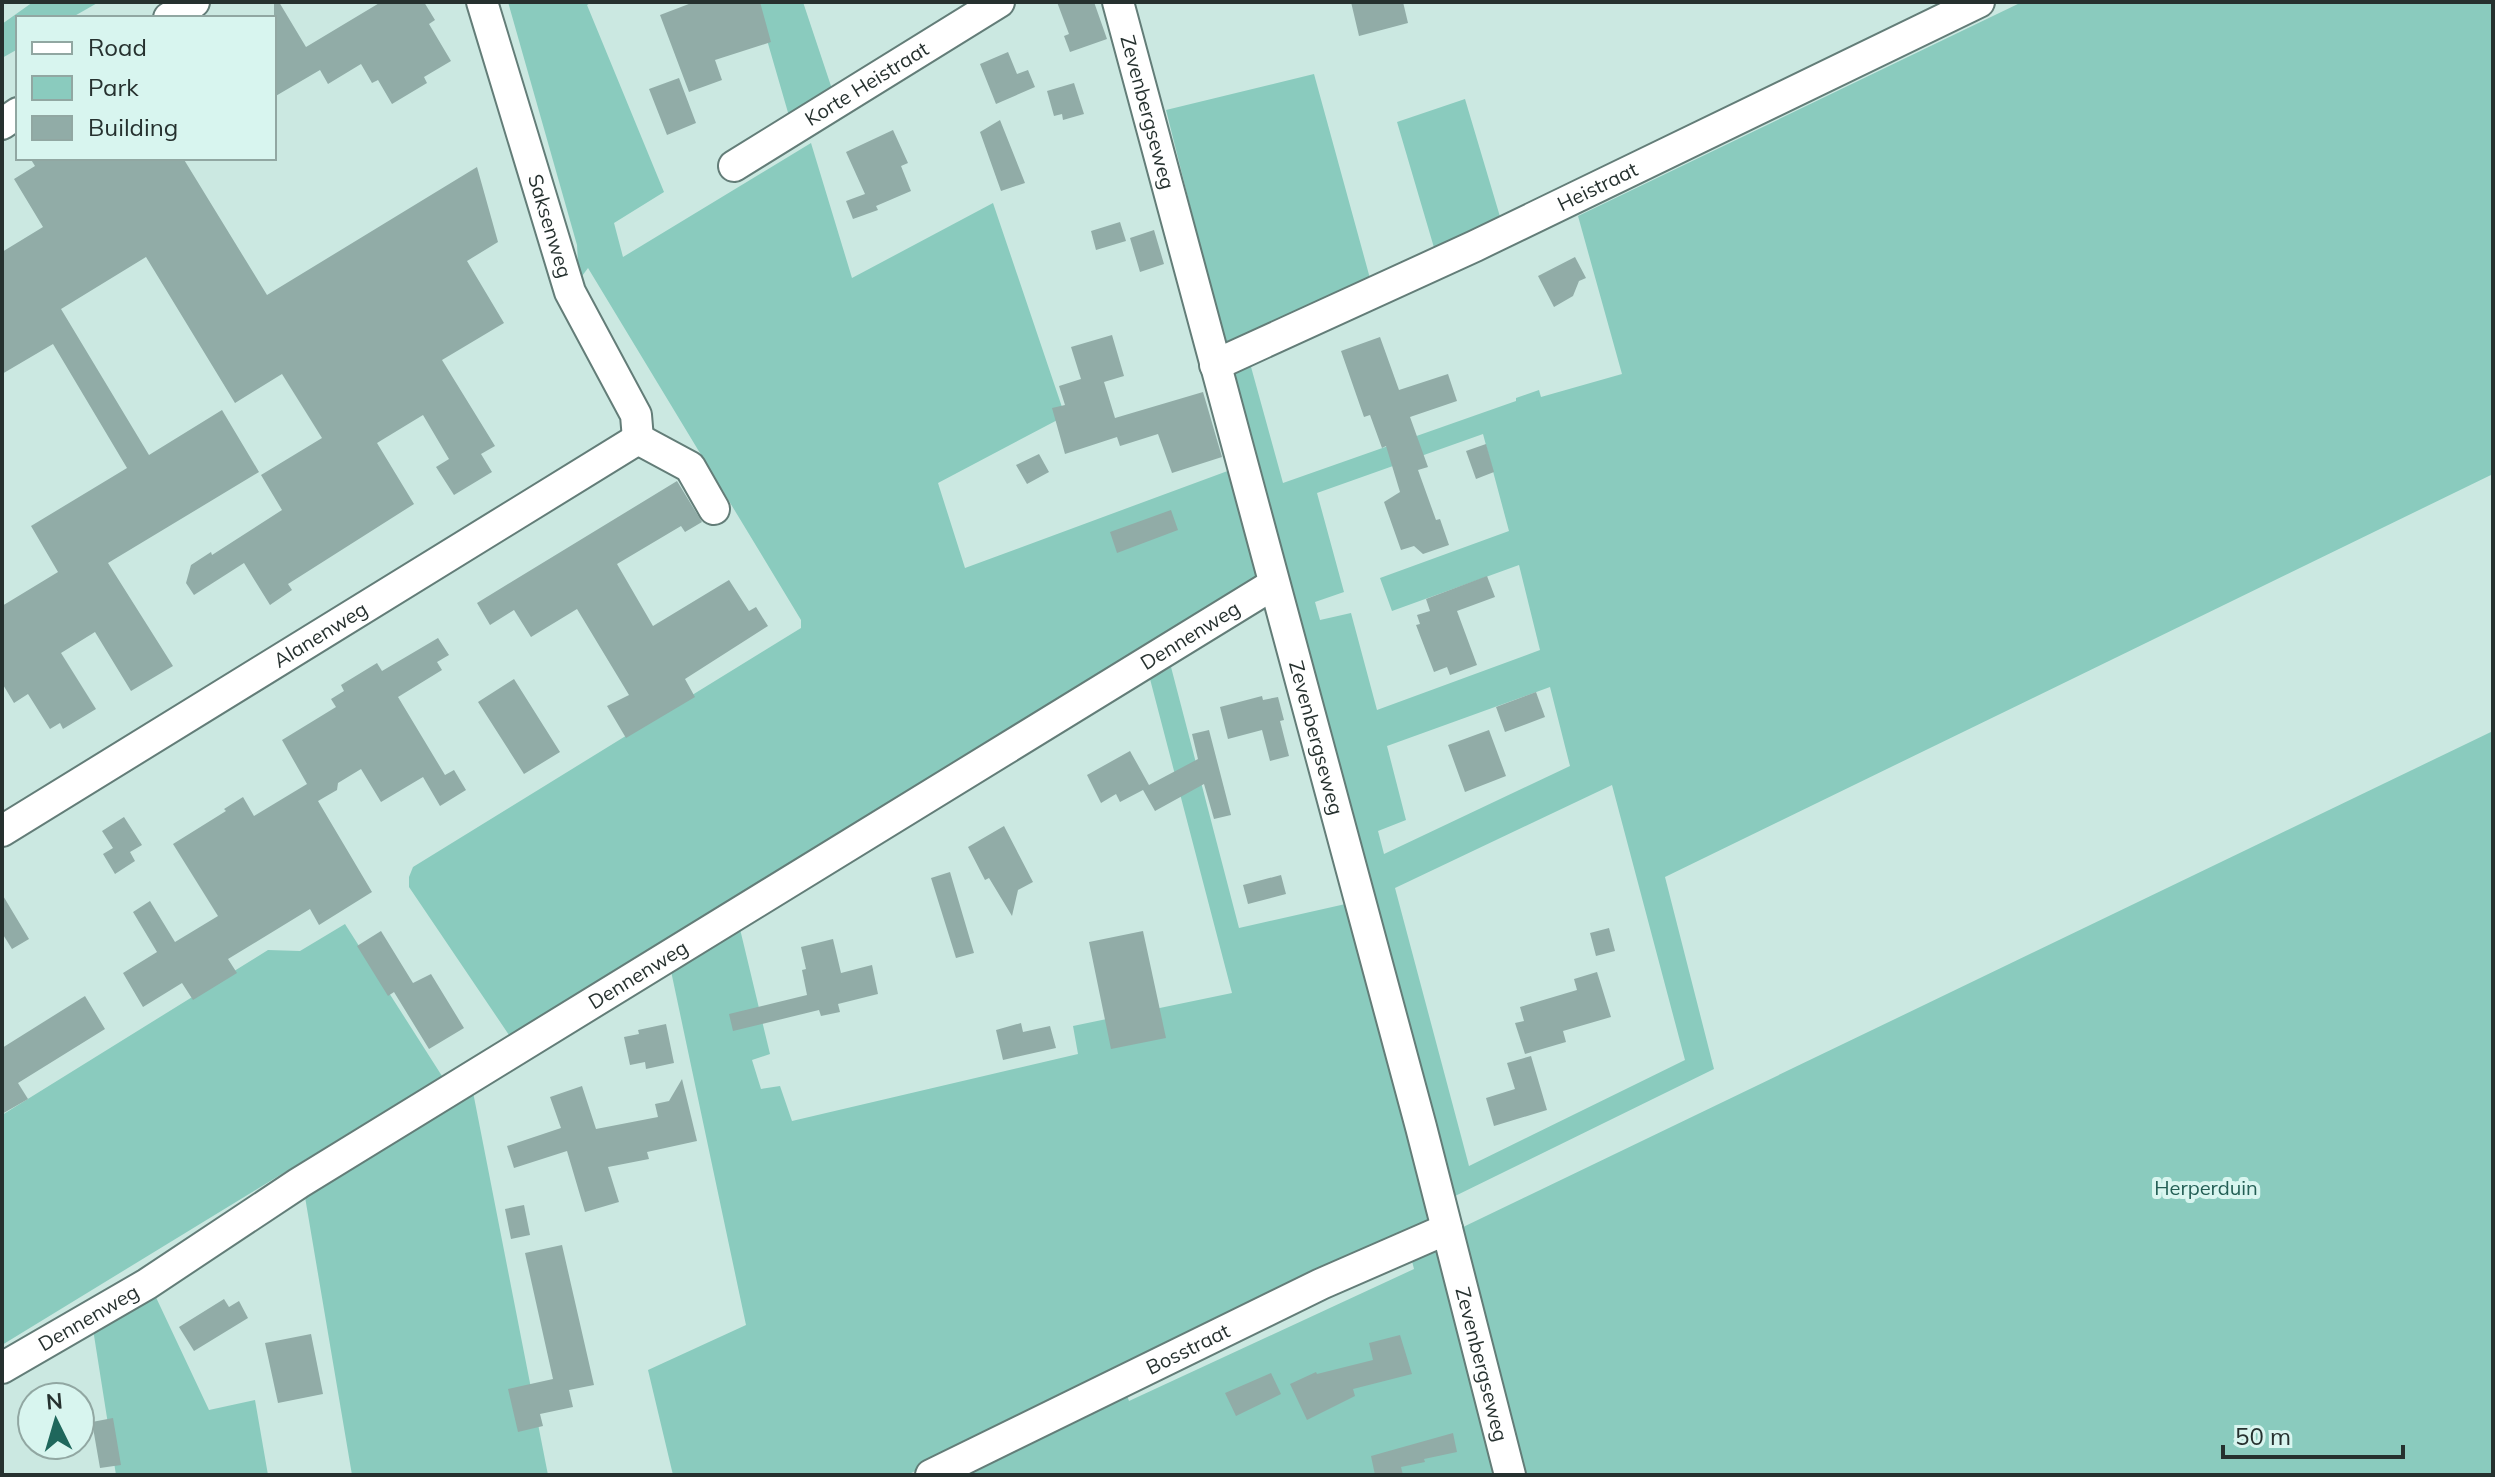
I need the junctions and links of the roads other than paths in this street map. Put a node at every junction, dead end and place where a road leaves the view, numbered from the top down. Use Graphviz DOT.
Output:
graph roads {
  1 [pos="194,2"];
  2 [pos="482,2"];
  3 [pos="999,2"];
  4 [pos="1118,2"];
  5 [pos="1979,2"];
  6 [pos="172,16"];
  7 [pos="734,166"];
  8 [pos="1215,365"];
  9 [pos="638,439"];
  10 [pos="714,509"];
  11 [pos="1274,584"];
  12 [pos="2,831"];
  13 [pos="1447,1229"];
  14 [pos="2,1368"];
  15 [pos="931,1475"];
  16 [pos="1510,1475"];
  1 -- 6 [label="street"];
  2 -- 9 [label="street, Saksenweg"];
  3 -- 7 [label="street, Korte Heistraat"];
  4 -- 8 [label="street, Zevenbergseweg"];
  5 -- 8 [label="street, Heistraat"];
  8 -- 11 [label="street, Zevenbergseweg"];
  9 -- 10 [label="street"];
  9 -- 12 [label="street, Alanenweg"];
  11 -- 13 [label="street, Zevenbergseweg"];
  11 -- 14 [label="street, Dennenweg"];
  13 -- 15 [label="street, Bosstraat"];
  13 -- 16 [label="street, Zevenbergseweg"];
}
